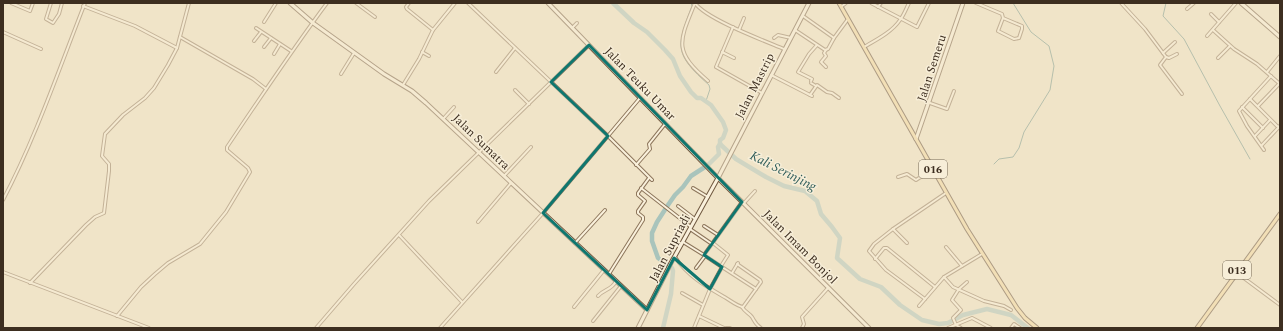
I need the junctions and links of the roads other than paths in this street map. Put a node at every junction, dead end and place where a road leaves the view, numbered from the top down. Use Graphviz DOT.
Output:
graph roads {
  1 [pos="11,3"];
  2 [pos="33,3"];
  3 [pos="51,3"];
  4 [pos="62,3"];
  5 [pos="85,3"];
  6 [pos="189,3"];
  7 [pos="276,3"];
  8 [pos="290,3"];
  9 [pos="327,3"];
  10 [pos="356,3"];
  11 [pos="409,3"];
  12 [pos="455,3"];
  13 [pos="468,3"];
  14 [pos="548,3"];
  15 [pos="695,3"];
  16 [pos="809,3"];
  17 [pos="839,3"];
  18 [pos="846,3"];
  19 [pos="871,3"];
  20 [pos="880,3"];
  21 [pos="909,3"];
  22 [pos="929,3"];
  23 [pos="963,3"];
  24 [pos="976,3"];
  25 [pos="1122,3"];
  26 [pos="1194,3"];
  27 [pos="1236,3"];
  28 [pos="1241,3"];
  29 [pos="84,6"];
  30 [pos="841,7"];
  31 [pos="878,7"];
  32 [pos="1187,9"];
  33 [pos="1211,14"];
  34 [pos="803,16"];
  35 [pos="375,17"];
  36 [pos="744,18"];
  37 [pos="1003,18"];
  38 [pos="848,19"];
  39 [pos="901,19"];
  40 [pos="264,22"];
  41 [pos="313,22"];
  42 [pos="1219,22"];
  43 [pos="577,23"];
  44 [pos="733,27"];
  45 [pos="256,28"];
  46 [pos="572,28"];
  47 [pos="433,30"];
  48 [pos="739,30"];
  49 [pos="795,30"];
  50 [pos="1213,30"];
  51 [pos="3,32"];
  52 [pos="261,32"];
  53 [pos="1207,36"];
  54 [pos="180,37"];
  55 [pos="1280,37"];
  56 [pos="271,38"];
  57 [pos="774,38"];
  58 [pos="791,38"];
  59 [pos="834,38"];
  60 [pos="254,41"];
  61 [pos="1176,42"];
  62 [pos="280,44"];
  63 [pos="589,45"];
  64 [pos="817,45"];
  65 [pos="1230,46"];
  66 [pos="264,47"];
  67 [pos="864,47"];
  68 [pos="177,48"];
  69 [pos="515,48"];
  70 [pos="40,49"];
  71 [pos="784,49"];
  72 [pos="826,50"];
  73 [pos="292,52"];
  74 [pos="354,52"];
  75 [pos="422,52"];
  76 [pos="722,52"];
  77 [pos="1163,53"];
  78 [pos="274,54"];
  79 [pos="1177,54"];
  80 [pos="429,56"];
  81 [pos="1166,56"];
  82 [pos="1280,56"];
  83 [pos="734,58"];
  84 [pos="1218,58"];
  85 [pos="826,67"];
  86 [pos="496,72"];
  87 [pos="1267,72"];
  88 [pos="341,74"];
  89 [pos="771,75"];
  90 [pos="1272,76"];
  91 [pos="708,81"];
  92 [pos="551,82"];
  93 [pos="1280,84"];
  94 [pos="403,85"];
  95 [pos="816,86"];
  96 [pos="266,89"];
  97 [pos="514,90"];
  98 [pos="954,91"];
  99 [pos="762,92"];
  100 [pos="1182,94"];
  101 [pos="640,98"];
  102 [pos="839,98"];
  103 [pos="1250,99"];
  104 [pos="930,103"];
  105 [pos="529,104"];
  106 [pos="1258,106"];
  107 [pos="454,107"];
  108 [pos="1242,107"];
  109 [pos="444,118"];
  110 [pos="1270,120"];
  111 [pos="665,124"];
  112 [pos="1279,127"];
  113 [pos="1263,128"];
  114 [pos="608,136"];
  115 [pos="1255,136"];
  116 [pos="916,139"];
  117 [pos="1262,146"];
  118 [pos="531,148"];
  119 [pos="1264,150"];
  120 [pos="478,152"];
  121 [pos="636,165"];
  122 [pos="933,169"];
  123 [pos="504,176"];
  124 [pos="898,177"];
  125 [pos="718,178"];
  126 [pos="511,183"];
  127 [pos="641,188"];
  128 [pos="693,188"];
  129 [pos="755,191"];
  130 [pos="946,193"];
  131 [pos="708,197"];
  132 [pos="3,200"];
  133 [pos="743,203"];
  134 [pos="678,206"];
  135 [pos="605,210"];
  136 [pos="543,213"];
  137 [pos="1280,214"];
  138 [pos="696,219"];
  139 [pos="478,222"];
  140 [pos="704,226"];
  141 [pos="691,228"];
  142 [pos="893,229"];
  143 [pos="399,234"];
  144 [pos="718,235"];
  145 [pos="684,242"];
  146 [pos="575,243"];
  147 [pos="907,243"];
  148 [pos="713,244"];
  149 [pos="946,247"];
  150 [pos="982,254"];
  151 [pos="704,255"];
  152 [pos="675,257"];
  153 [pos="875,259"];
  154 [pos="962,266"];
  155 [pos="721,267"];
  156 [pos="696,268"];
  157 [pos="604,270"];
  158 [pos="3,272"];
  159 [pos="732,273"];
  160 [pos="1236,273"];
  161 [pos="609,274"];
  162 [pos="944,277"];
  163 [pos="616,281"];
  164 [pos="967,282"];
  165 [pos="30,283"];
  166 [pos="621,286"];
  167 [pos="935,287"];
  168 [pos="828,288"];
  169 [pos="710,289"];
  170 [pos="756,289"];
  171 [pos="959,289"];
  172 [pos="682,293"];
  173 [pos="598,296"];
  174 [pos="925,299"];
  175 [pos="462,302"];
  176 [pos="703,305"];
  177 [pos="1280,305"];
  178 [pos="920,306"];
  179 [pos="574,307"];
  180 [pos="742,307"];
  181 [pos="647,310"];
  182 [pos="1011,310"];
  183 [pos="117,316"];
  184 [pos="699,316"];
  185 [pos="593,321"];
  186 [pos="956,325"];
  187 [pos="989,327"];
  188 [pos="149,328"];
  189 [pos="316,328"];
  190 [pos="440,328"];
  191 [pos="638,328"];
  192 [pos="694,328"];
  193 [pos="725,328"];
  194 [pos="730,328"];
  195 [pos="760,328"];
  196 [pos="802,328"];
  197 [pos="869,328"];
  198 [pos="948,328"];
  199 [pos="961,328"];
  200 [pos="1011,328"];
  201 [pos="1020,328"];
  202 [pos="1037,328"];
  203 [pos="1196,328"];
  1 -- 2 [label="street"];
  3 -- 4 [label="street"];
  5 -- 29 [label="street"];
  6 -- 54 [label="street"];
  7 -- 40 [label="street"];
  8 -- 41 [label="main road, Jalan Sumatra"];
  9 -- 41 [label="street"];
  10 -- 35 [label="street"];
  11 -- 47 [label="street"];
  12 -- 47 [label="street"];
  13 -- 69 [label="street"];
  14 -- 46 [label="main road, Jalan Teuku Umar"];
  15 -- 44 [label="street"];
  15 -- 91 [label="street"];
  16 -- 34 [label="main road, Jalan Mastrip"];
  17 -- 30 [label="main road, 016"];
  18 -- 30 [label="street"];
  19 -- 31 [label="street"];
  20 -- 31 [label="street"];
  21 -- 39 [label="street"];
  22 -- 39 [label="street"];
  23 -- 104 [label="main road, Jalan Semeru"];
  24 -- 37 [label="street"];
  25 -- 77 [label="street"];
  26 -- 32 [label="street"];
  27 -- 42 [label="street"];
  28 -- 55 [label="main road"];
  29 -- 68 [label="street"];
  29 -- 132 [label="street"];
  30 -- 38 [label="main road, 016"];
  31 -- 39 [label="street"];
  33 -- 42 [label="street"];
  34 -- 49 [label="main road, Jalan Mastrip"];
  34 -- 59 [label="street"];
  36 -- 48 [label="street"];
  37 -- 37 [label="street"];
  38 -- 59 [label="street"];
  38 -- 67 [label="main road, 016"];
  39 -- 67 [label="street"];
  41 -- 73 [label="street"];
  41 -- 74 [label="main road, Jalan Sumatra"];
  42 -- 50 [label="street"];
  43 -- 46 [label="street"];
  44 -- 48 [label="street"];
  44 -- 76 [label="street"];
  45 -- 52 [label="street"];
  46 -- 63 [label="main road, Jalan Teuku Umar"];
  47 -- 75 [label="street"];
  48 -- 71 [label="street"];
  49 -- 58 [label="main road, Jalan Mastrip"];
  49 -- 64 [label="street"];
  50 -- 53 [label="street"];
  50 -- 65 [label="street"];
  51 -- 70 [label="street"];
  52 -- 56 [label="street"];
  52 -- 60 [label="street"];
  54 -- 68 [label="street"];
  54 -- 96 [label="street"];
  56 -- 62 [label="street"];
  56 -- 66 [label="street"];
  57 -- 58 [label="street"];
  58 -- 71 [label="main road, Jalan Mastrip"];
  59 -- 72 [label="street"];
  61 -- 77 [label="street"];
  62 -- 73 [label="street"];
  62 -- 78 [label="street"];
  63 -- 92 [label="street"];
  63 -- 101 [label="main road, Jalan Teuku Umar"];
  64 -- 72 [label="street"];
  64 -- 95 [label="street"];
  65 -- 84 [label="street"];
  65 -- 87 [label="street"];
  67 -- 116 [label="main road, 016"];
  68 -- 165 [label="street"];
  69 -- 86 [label="street"];
  69 -- 92 [label="street"];
  71 -- 89 [label="main road, Jalan Mastrip"];
  72 -- 85 [label="street"];
  73 -- 96 [label="street"];
  74 -- 88 [label="street"];
  74 -- 94 [label="main road, Jalan Sumatra"];
  75 -- 80 [label="street"];
  75 -- 94 [label="street"];
  76 -- 83 [label="street"];
  76 -- 99 [label="street"];
  77 -- 81 [label="street"];
  79 -- 81 [label="street"];
  81 -- 100 [label="street"];
  82 -- 87 [label="street"];
  87 -- 90 [label="street"];
  89 -- 95 [label="street"];
  89 -- 99 [label="main road, Jalan Mastrip"];
  90 -- 93 [label="street"];
  90 -- 103 [label="street"];
  92 -- 105 [label="street"];
  92 -- 114 [label="street"];
  93 -- 106 [label="street"];
  94 -- 109 [label="main road, Jalan Sumatra"];
  95 -- 102 [label="street"];
  96 -- 183 [label="street"];
  97 -- 105 [label="street"];
  98 -- 104 [label="street"];
  99 -- 125 [label="main road, Jalan Mastrip"];
  101 -- 111 [label="main road, Jalan Teuku Umar"];
  101 -- 114 [label="street"];
  103 -- 106 [label="street"];
  103 -- 108 [label="street"];
  104 -- 116 [label="main road, Jalan Semeru"];
  105 -- 120 [label="street"];
  106 -- 110 [label="street"];
  107 -- 109 [label="street"];
  108 -- 113 [label="street"];
  108 -- 115 [label="street"];
  109 -- 120 [label="main road, Jalan Sumatra"];
  110 -- 112 [label="street"];
  110 -- 113 [label="street"];
  111 -- 121 [label="street"];
  111 -- 125 [label="main road, Jalan Teuku Umar"];
  112 -- 117 [label="street"];
  113 -- 115 [label="street"];
  114 -- 121 [label="street"];
  114 -- 136 [label="street"];
  115 -- 117 [label="street"];
  116 -- 122 [label="main road, 016"];
  117 -- 119 [label="street"];
  118 -- 123 [label="street"];
  120 -- 123 [label="main road, Jalan Sumatra"];
  120 -- 143 [label="street"];
  121 -- 127 [label="street"];
  122 -- 124 [label="street"];
  122 -- 130 [label="main road, 016"];
  123 -- 126 [label="main road, Jalan Sumatra"];
  125 -- 131 [label="main road, Jalan Supriadi"];
  125 -- 133 [label="main road, Jalan Imam Bonjol"];
  126 -- 136 [label="main road, Jalan Sumatra"];
  126 -- 139 [label="street"];
  127 -- 141 [label="street"];
  127 -- 161 [label="street"];
  128 -- 131 [label="street"];
  129 -- 133 [label="street"];
  130 -- 142 [label="street"];
  130 -- 150 [label="main road, 016"];
  131 -- 138 [label="main road, Jalan Supriadi"];
  133 -- 144 [label="street"];
  133 -- 168 [label="main road, Jalan Imam Bonjol"];
  134 -- 138 [label="street"];
  135 -- 146 [label="street"];
  136 -- 146 [label="main road, Jalan Sumatra"];
  136 -- 175 [label="street"];
  137 -- 160 [label="main road, 013"];
  138 -- 141 [label="main road, Jalan Supriadi"];
  140 -- 144 [label="street"];
  141 -- 145 [label="main road, Jalan Supriadi"];
  141 -- 148 [label="street"];
  142 -- 147 [label="street"];
  142 -- 153 [label="street"];
  143 -- 175 [label="street"];
  143 -- 189 [label="street"];
  144 -- 148 [label="street"];
  145 -- 151 [label="street"];
  145 -- 152 [label="main road, Jalan Supriadi"];
  146 -- 157 [label="main road, Jalan Sumatra"];
  148 -- 151 [label="street"];
  148 -- 155 [label="street"];
  149 -- 154 [label="street"];
  150 -- 154 [label="street"];
  150 -- 202 [label="main road, 016"];
  151 -- 155 [label="street"];
  151 -- 156 [label="street"];
  152 -- 169 [label="street"];
  152 -- 181 [label="main road, Jalan Supriadi"];
  153 -- 167 [label="street"];
  153 -- 174 [label="street"];
  154 -- 162 [label="street"];
  155 -- 159 [label="street"];
  155 -- 169 [label="street"];
  157 -- 161 [label="main road, Jalan Sumatra"];
  157 -- 179 [label="street"];
  158 -- 165 [label="street"];
  159 -- 170 [label="street"];
  159 -- 170 [label="street"];
  160 -- 177 [label="street"];
  160 -- 203 [label="main road, 013"];
  161 -- 163 [label="main road, Jalan Sumatra"];
  162 -- 167 [label="street"];
  162 -- 171 [label="street"];
  163 -- 166 [label="main road, Jalan Sumatra"];
  163 -- 173 [label="street"];
  164 -- 171 [label="street"];
  165 -- 183 [label="street"];
  166 -- 181 [label="main road, Jalan Sumatra"];
  166 -- 185 [label="street"];
  167 -- 174 [label="street"];
  168 -- 196 [label="street"];
  168 -- 197 [label="main road, Jalan Imam Bonjol"];
  169 -- 176 [label="street"];
  169 -- 180 [label="street"];
  170 -- 180 [label="street"];
  171 -- 182 [label="street"];
  171 -- 186 [label="street"];
  172 -- 176 [label="street"];
  174 -- 178 [label="street"];
  175 -- 190 [label="street"];
  176 -- 184 [label="street"];
  180 -- 195 [label="street"];
  181 -- 191 [label="main road, Jalan Supriadi"];
  183 -- 188 [label="street"];
  184 -- 192 [label="street"];
  184 -- 193 [label="street"];
  186 -- 187 [label="street"];
  186 -- 198 [label="street"];
  186 -- 199 [label="street"];
  193 -- 194 [label="street"];
  200 -- 201 [label="street"];
}
